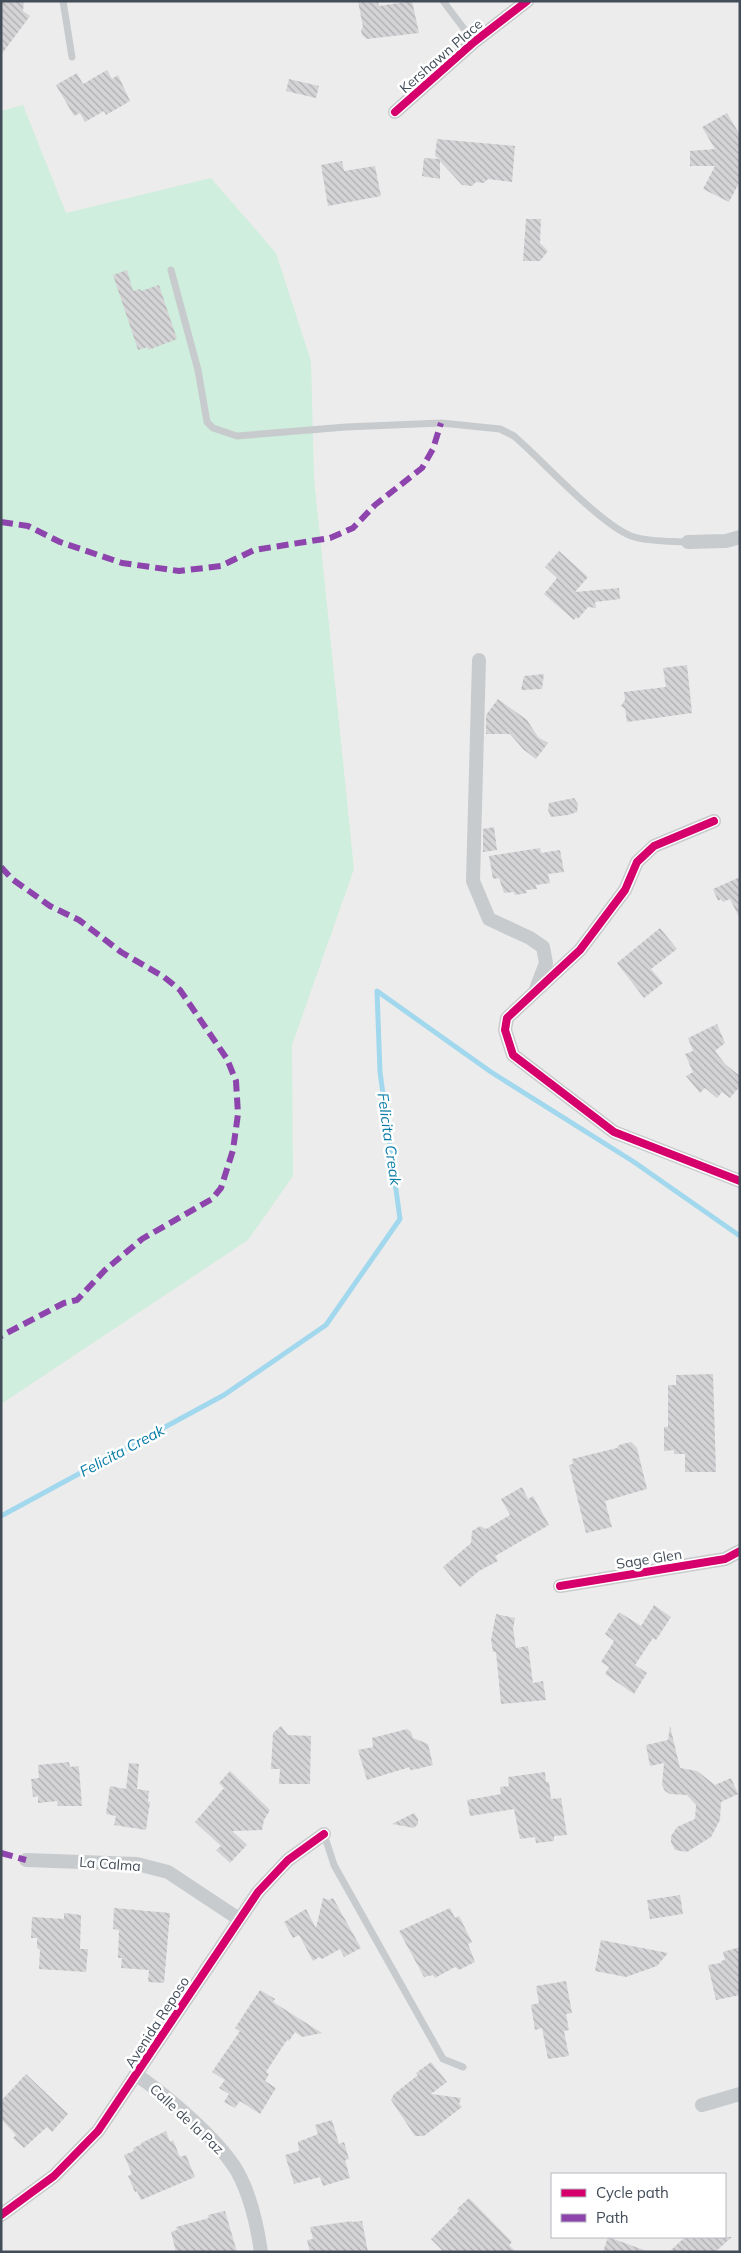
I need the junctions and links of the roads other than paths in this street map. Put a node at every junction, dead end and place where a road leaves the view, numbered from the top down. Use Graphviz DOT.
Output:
graph roads {
  1 [pos="63,1"];
  2 [pos="443,1"];
  3 [pos="527,1"];
  4 [pos="474,42"];
  5 [pos="72,57"];
  6 [pos="395,112"];
  7 [pos="171,270"];
  8 [pos="740,536"];
  9 [pos="688,542"];
  10 [pos="479,660"];
  11 [pos="714,821"];
  12 [pos="535,992"];
  13 [pos="740,1181"];
  14 [pos="740,1551"];
  15 [pos="560,1586"];
  16 [pos="324,1834"];
  17 [pos="26,1860"];
  18 [pos="239,1919"];
  19 [pos="463,2067"];
  20 [pos="137,2075"];
  21 [pos="740,2094"];
  22 [pos="702,2105"];
  23 [pos="1,2215"];
  24 [pos="261,2252"];
  1 -- 5 [label="lane"];
  2 -- 4 [label="lane"];
  3 -- 4 [label="street, Kershawn Place"];
  4 -- 6 [label="street, Kershawn Place"];
  7 -- 9 [label="lane"];
  8 -- 9 [label="street"];
  10 -- 12 [label="street"];
  11 -- 12 [label="street"];
  12 -- 13 [label="street"];
  14 -- 15 [label="street, Sage Glen"];
  16 -- 18 [label="street, Avenida Reposo"];
  16 -- 19 [label="lane"];
  17 -- 18 [label="street, La Calma"];
  18 -- 20 [label="street, Avenida Reposo"];
  20 -- 23 [label="street, Avenida Reposo"];
  20 -- 24 [label="street, Calle de la Paz"];
  21 -- 22 [label="street"];
}
